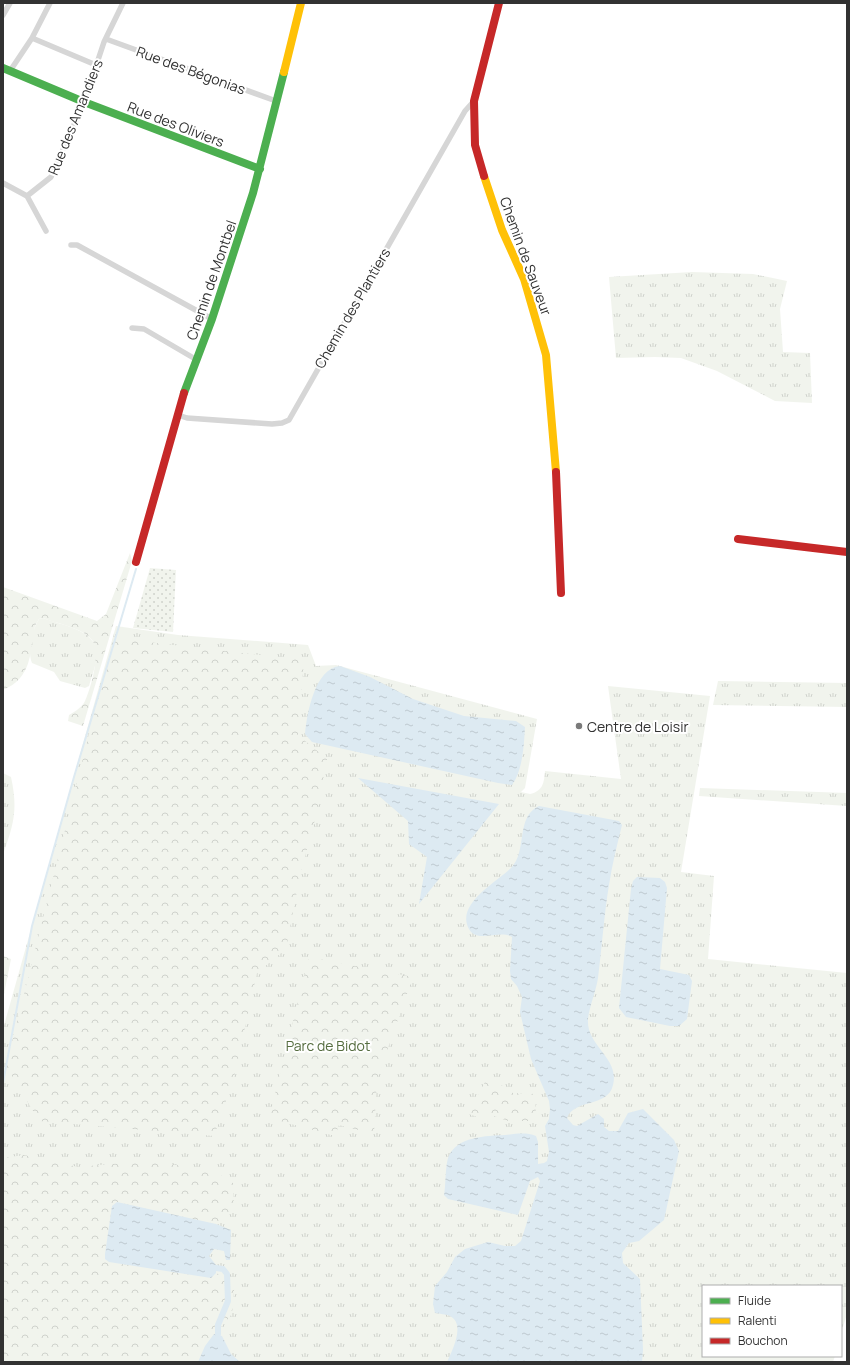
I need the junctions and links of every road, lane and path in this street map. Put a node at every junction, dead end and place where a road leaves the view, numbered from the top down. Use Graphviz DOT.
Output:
graph roads {
  1 [pos="10,3"];
  2 [pos="50,3"];
  3 [pos="123,3"];
  4 [pos="301,3"];
  5 [pos="499,3"];
  6 [pos="3,15"];
  7 [pos="32,38"];
  8 [pos="106,39"];
  9 [pos="96,65"];
  10 [pos="6,70"];
  11 [pos="276,101"];
  12 [pos="474,101"];
  13 [pos="84,102"];
  14 [pos="260,169"];
  15 [pos="3,183"];
  16 [pos="27,196"];
  17 [pos="46,231"];
  18 [pos="71,245"];
  19 [pos="212,319"];
  20 [pos="132,328"];
  21 [pos="197,360"];
  22 [pos="178,415"];
  23 [pos="738,539"];
  24 [pos="847,552"];
  25 [pos="136,562"];
  26 [pos="562,593"];
  1 -- 6 [label="street"];
  2 -- 7 [label="street"];
  3 -- 8 [label="street, Rue des Amandiers"];
  4 -- 11 [label="street, Chemin de Montbel"];
  5 -- 12 [label="street, Chemin de Sauveur"];
  7 -- 9 [label="street"];
  7 -- 10 [label="street"];
  8 -- 9 [label="street, Rue des Amandiers"];
  8 -- 11 [label="street, Rue des Bégonias"];
  9 -- 13 [label="street, Rue des Amandiers"];
  10 -- 13 [label="street, Rue des Oliviers"];
  11 -- 14 [label="street, Chemin de Montbel"];
  12 -- 22 [label="street, Chemin des Plantiers"];
  12 -- 26 [label="street, Chemin de Sauveur"];
  13 -- 14 [label="street, Rue des Oliviers"];
  13 -- 16 [label="street, Rue des Amandiers"];
  14 -- 19 [label="street, Chemin de Montbel"];
  15 -- 16 [label="street"];
  16 -- 17 [label="street"];
  18 -- 19 [label="street"];
  19 -- 21 [label="street, Chemin de Montbel"];
  20 -- 21 [label="street"];
  21 -- 22 [label="street, Chemin de Montbel"];
  22 -- 25 [label="street, Chemin de Montbel"];
  23 -- 24 [label="street"];
}
